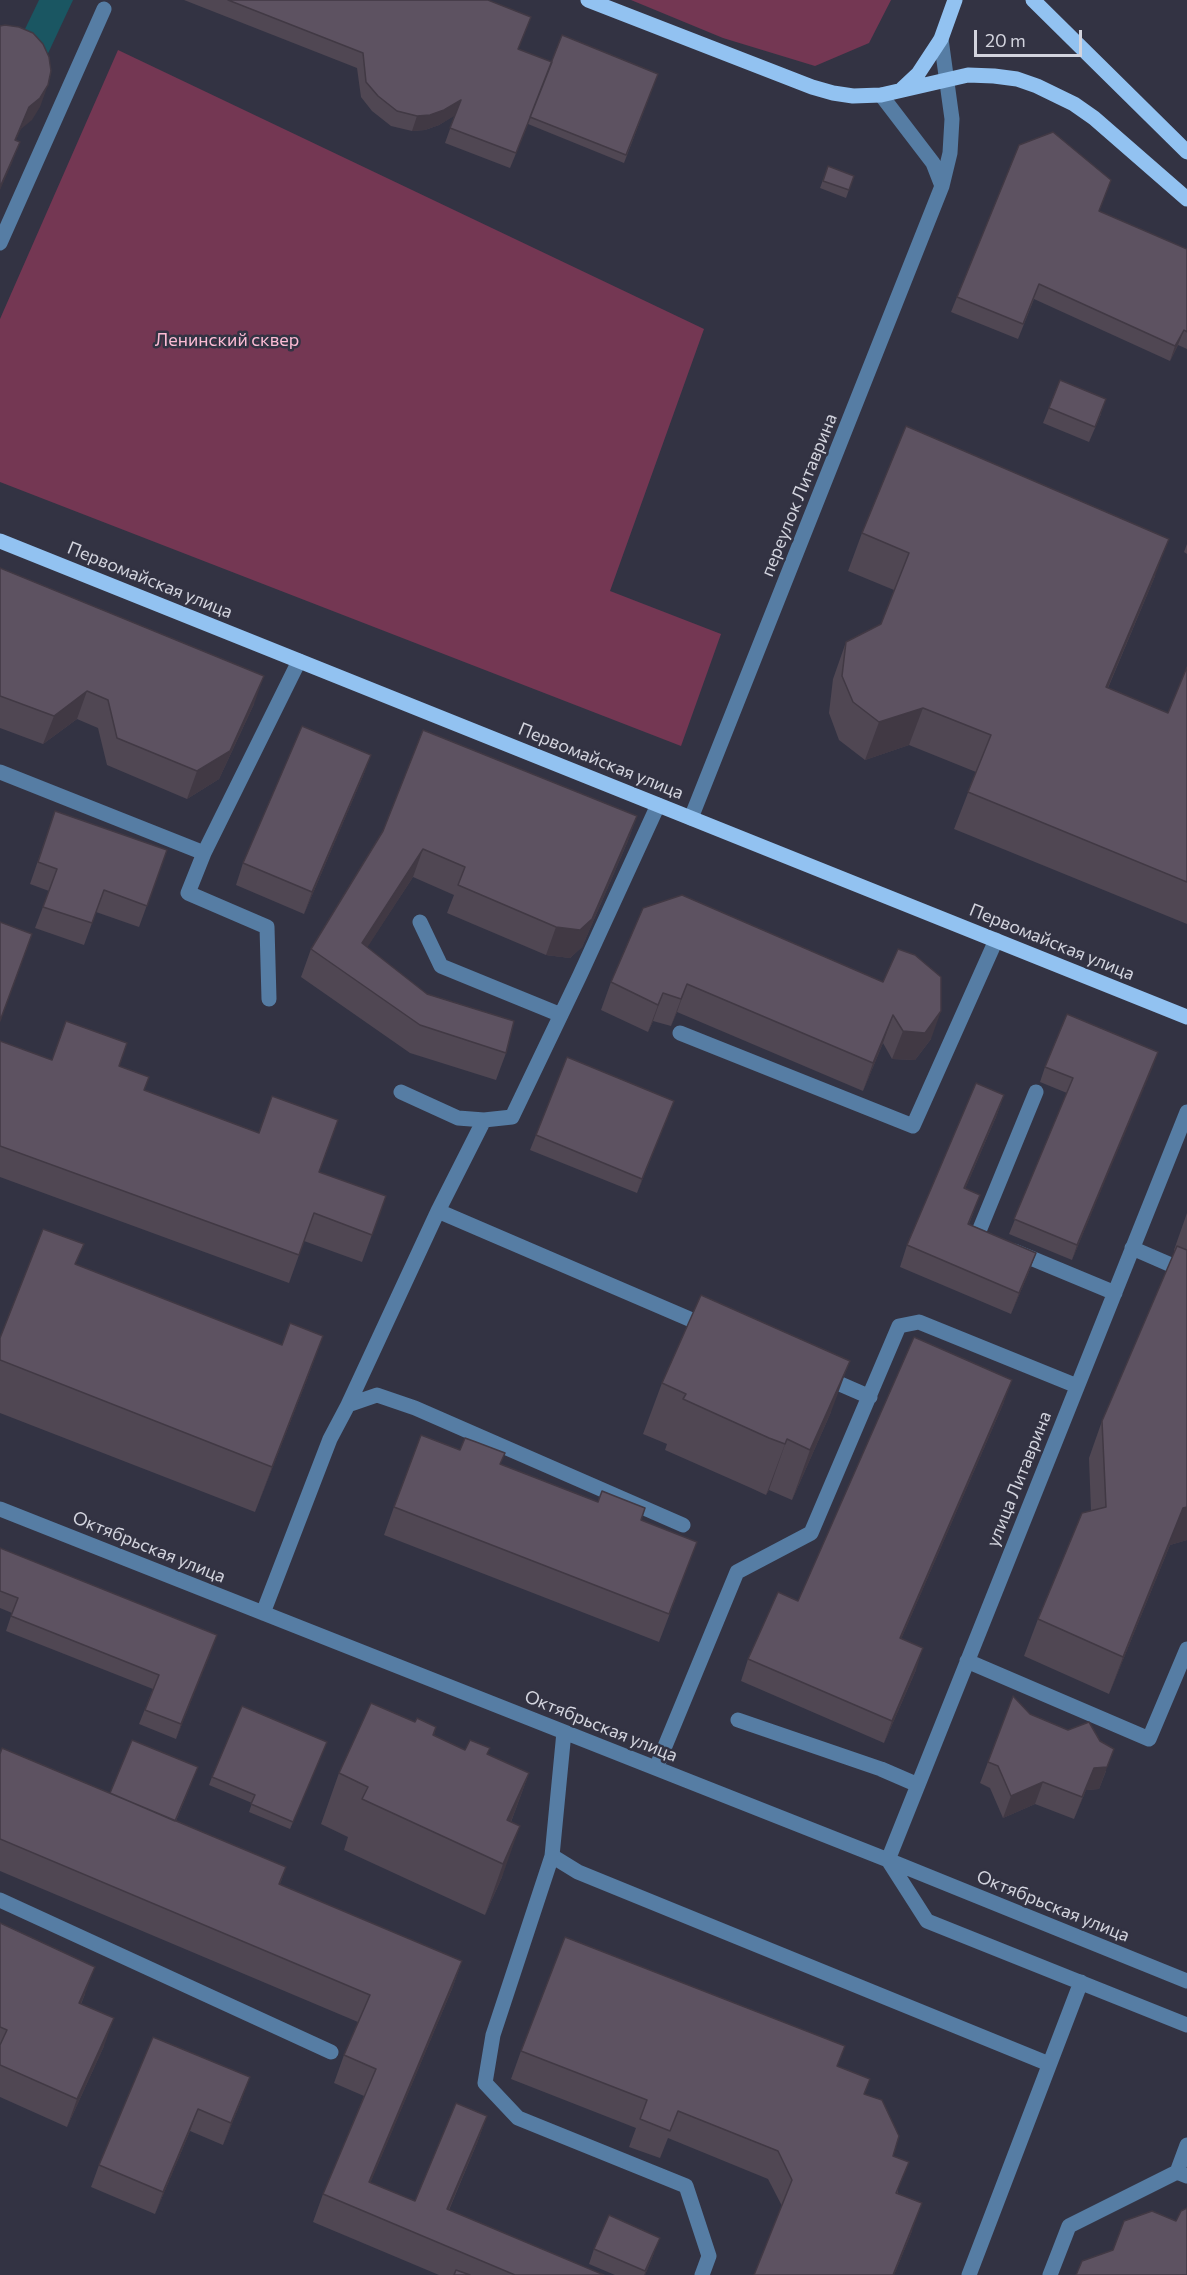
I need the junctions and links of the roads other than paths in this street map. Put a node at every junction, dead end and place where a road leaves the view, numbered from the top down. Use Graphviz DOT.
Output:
graph roads {
  1 [pos="588,0"];
  2 [pos="955,0"];
  3 [pos="1033,0"];
  4 [pos="104,9"];
  5 [pos="941,39"];
  6 [pos="947,79"];
  7 [pos="900,91"];
  8 [pos="881,95"];
  9 [pos="1187,152"];
  10 [pos="942,186"];
  11 [pos="1187,198"];
  12 [pos="0,243"];
  13 [pos="0,541"];
  14 [pos="299,661"];
  15 [pos="0,772"];
  16 [pos="658,805"];
  17 [pos="691,818"];
  18 [pos="204,854"];
  19 [pos="420,922"];
  20 [pos="996,940"];
  21 [pos="269,999"];
  22 [pos="561,1015"];
  23 [pos="1187,1017"];
  24 [pos="680,1033"];
  25 [pos="401,1092"];
  26 [pos="1036,1092"];
  27 [pos="1187,1112"];
  28 [pos="484,1120"];
  29 [pos="438,1211"];
  30 [pos="1132,1248"];
  31 [pos="1187,1272"];
  32 [pos="1115,1293"];
  33 [pos="720,1332"];
  34 [pos="815,1373"];
  35 [pos="1077,1386"];
  36 [pos="870,1397"];
  37 [pos="348,1405"];
  38 [pos="0,1509"];
  39 [pos="682,1525"];
  40 [pos="263,1613"];
  41 [pos="1187,1649"];
  42 [pos="967,1661"];
  43 [pos="738,1720"];
  44 [pos="564,1732"];
  45 [pos="656,1768"];
  46 [pos="918,1785"];
  47 [pos="552,1856"];
  48 [pos="888,1860"];
  49 [pos="0,1900"];
  50 [pos="1187,1981"];
  51 [pos="1081,1982"];
  52 [pos="1187,2025"];
  53 [pos="331,2052"];
  54 [pos="1049,2064"];
  55 [pos="1187,2145"];
  56 [pos="1182,2174"];
  57 [pos="702,2275"];
  58 [pos="969,2275"];
  59 [pos="1050,2275"];
  1 -- 8 [label="main road"];
  2 -- 5 [label="main road"];
  3 -- 9 [label="main road"];
  4 -- 12 [label="street"];
  5 -- 6 [label="street, переулок Литаврина"];
  5 -- 7 [label="main road"];
  6 -- 7 [label="main road"];
  6 -- 10 [label="street, переулок Литаврина"];
  6 -- 11 [label="main road"];
  7 -- 8 [label="main road"];
  8 -- 10 [label="street"];
  10 -- 17 [label="street, переулок Литаврина"];
  13 -- 14 [label="main road, Первомайская улица"];
  14 -- 16 [label="main road, Первомайская улица"];
  14 -- 18 [label="street"];
  15 -- 18 [label="street"];
  16 -- 17 [label="main road, Первомайская улица"];
  16 -- 22 [label="street"];
  17 -- 20 [label="main road, Первомайская улица"];
  18 -- 21 [label="street"];
  19 -- 22 [label="street"];
  20 -- 23 [label="main road, Первомайская улица"];
  20 -- 24 [label="street"];
  22 -- 28 [label="street"];
  25 -- 28 [label="street"];
  26 -- 32 [label="street"];
  27 -- 30 [label="street, улица Литаврина"];
  28 -- 29 [label="street"];
  29 -- 33 [label="street"];
  29 -- 37 [label="street"];
  30 -- 31 [label="street"];
  30 -- 32 [label="street, улица Литаврина"];
  32 -- 35 [label="street, улица Литаврина"];
  34 -- 36 [label="street"];
  35 -- 36 [label="street"];
  35 -- 42 [label="street, улица Литаврина"];
  36 -- 45 [label="street"];
  37 -- 39 [label="street"];
  37 -- 40 [label="street"];
  38 -- 40 [label="street, Октябрьская улица"];
  40 -- 44 [label="street, Октябрьская улица"];
  41 -- 42 [label="street"];
  42 -- 46 [label="street, улица Литаврина"];
  43 -- 46 [label="street"];
  44 -- 45 [label="street, Октябрьская улица"];
  44 -- 47 [label="street"];
  45 -- 48 [label="street, Октябрьская улица"];
  46 -- 48 [label="street, улица Литаврина"];
  47 -- 54 [label="street"];
  47 -- 57 [label="street"];
  48 -- 50 [label="street, Октябрьская улица"];
  48 -- 51 [label="street"];
  49 -- 53 [label="street"];
  51 -- 52 [label="street"];
  51 -- 54 [label="street"];
  54 -- 58 [label="street"];
  55 -- 56 [label="street"];
  56 -- 59 [label="street"];
}
